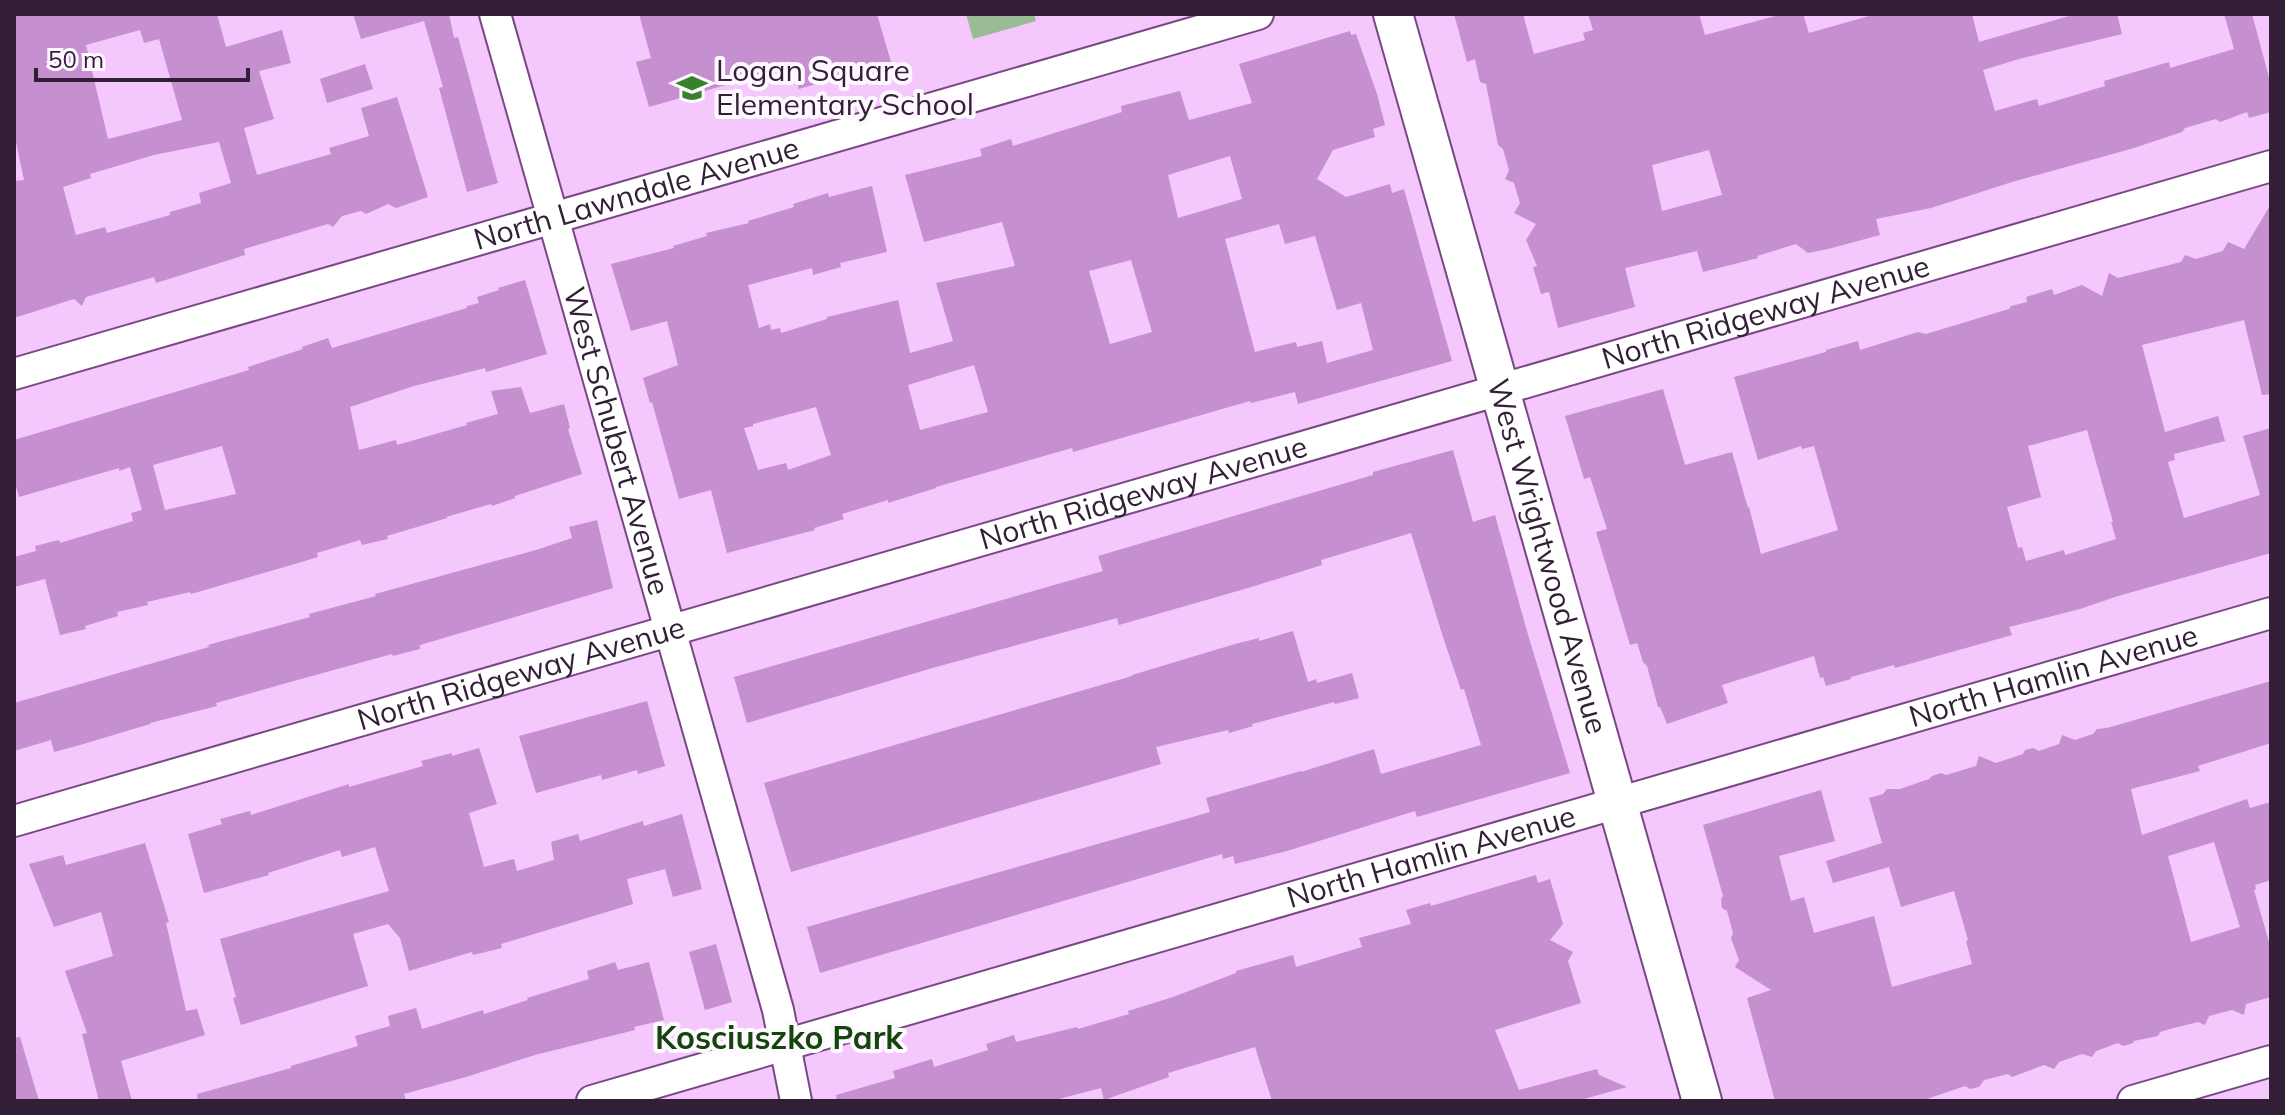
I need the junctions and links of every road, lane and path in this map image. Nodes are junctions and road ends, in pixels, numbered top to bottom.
1 (495, 14) edge
2 (1258, 14) edge
3 (1393, 14) edge
4 (2271, 166) edge
5 (554, 218) junction
6 (14, 374) edge
7 (1499, 390) junction
8 (2271, 613) edge
9 (670, 630) junction
10 (1617, 803) junction
11 (14, 821) edge
12 (785, 1045) junction
13 (2271, 1061) edge
14 (592, 1101) edge
15 (796, 1101) edge
16 (1702, 1101) edge
17 (2133, 1101) edge

1 - 5 street, West Schubert Avenue
2 - 5 street, North Lawndale Avenue
3 - 7 street, West Wrightwood Avenue
4 - 7 street, North Ridgeway Avenue
5 - 6 street, North Lawndale Avenue
5 - 9 street, West Schubert Avenue
7 - 9 street, North Ridgeway Avenue
7 - 10 street, West Wrightwood Avenue
8 - 10 street, North Hamlin Avenue
9 - 11 street, North Ridgeway Avenue
9 - 12 street, West Schubert Avenue
10 - 12 street, North Hamlin Avenue
10 - 16 street, West Wrightwood Avenue
12 - 14 street, North Hamlin Avenue
12 - 15 street, West Schubert Avenue
13 - 17 street

